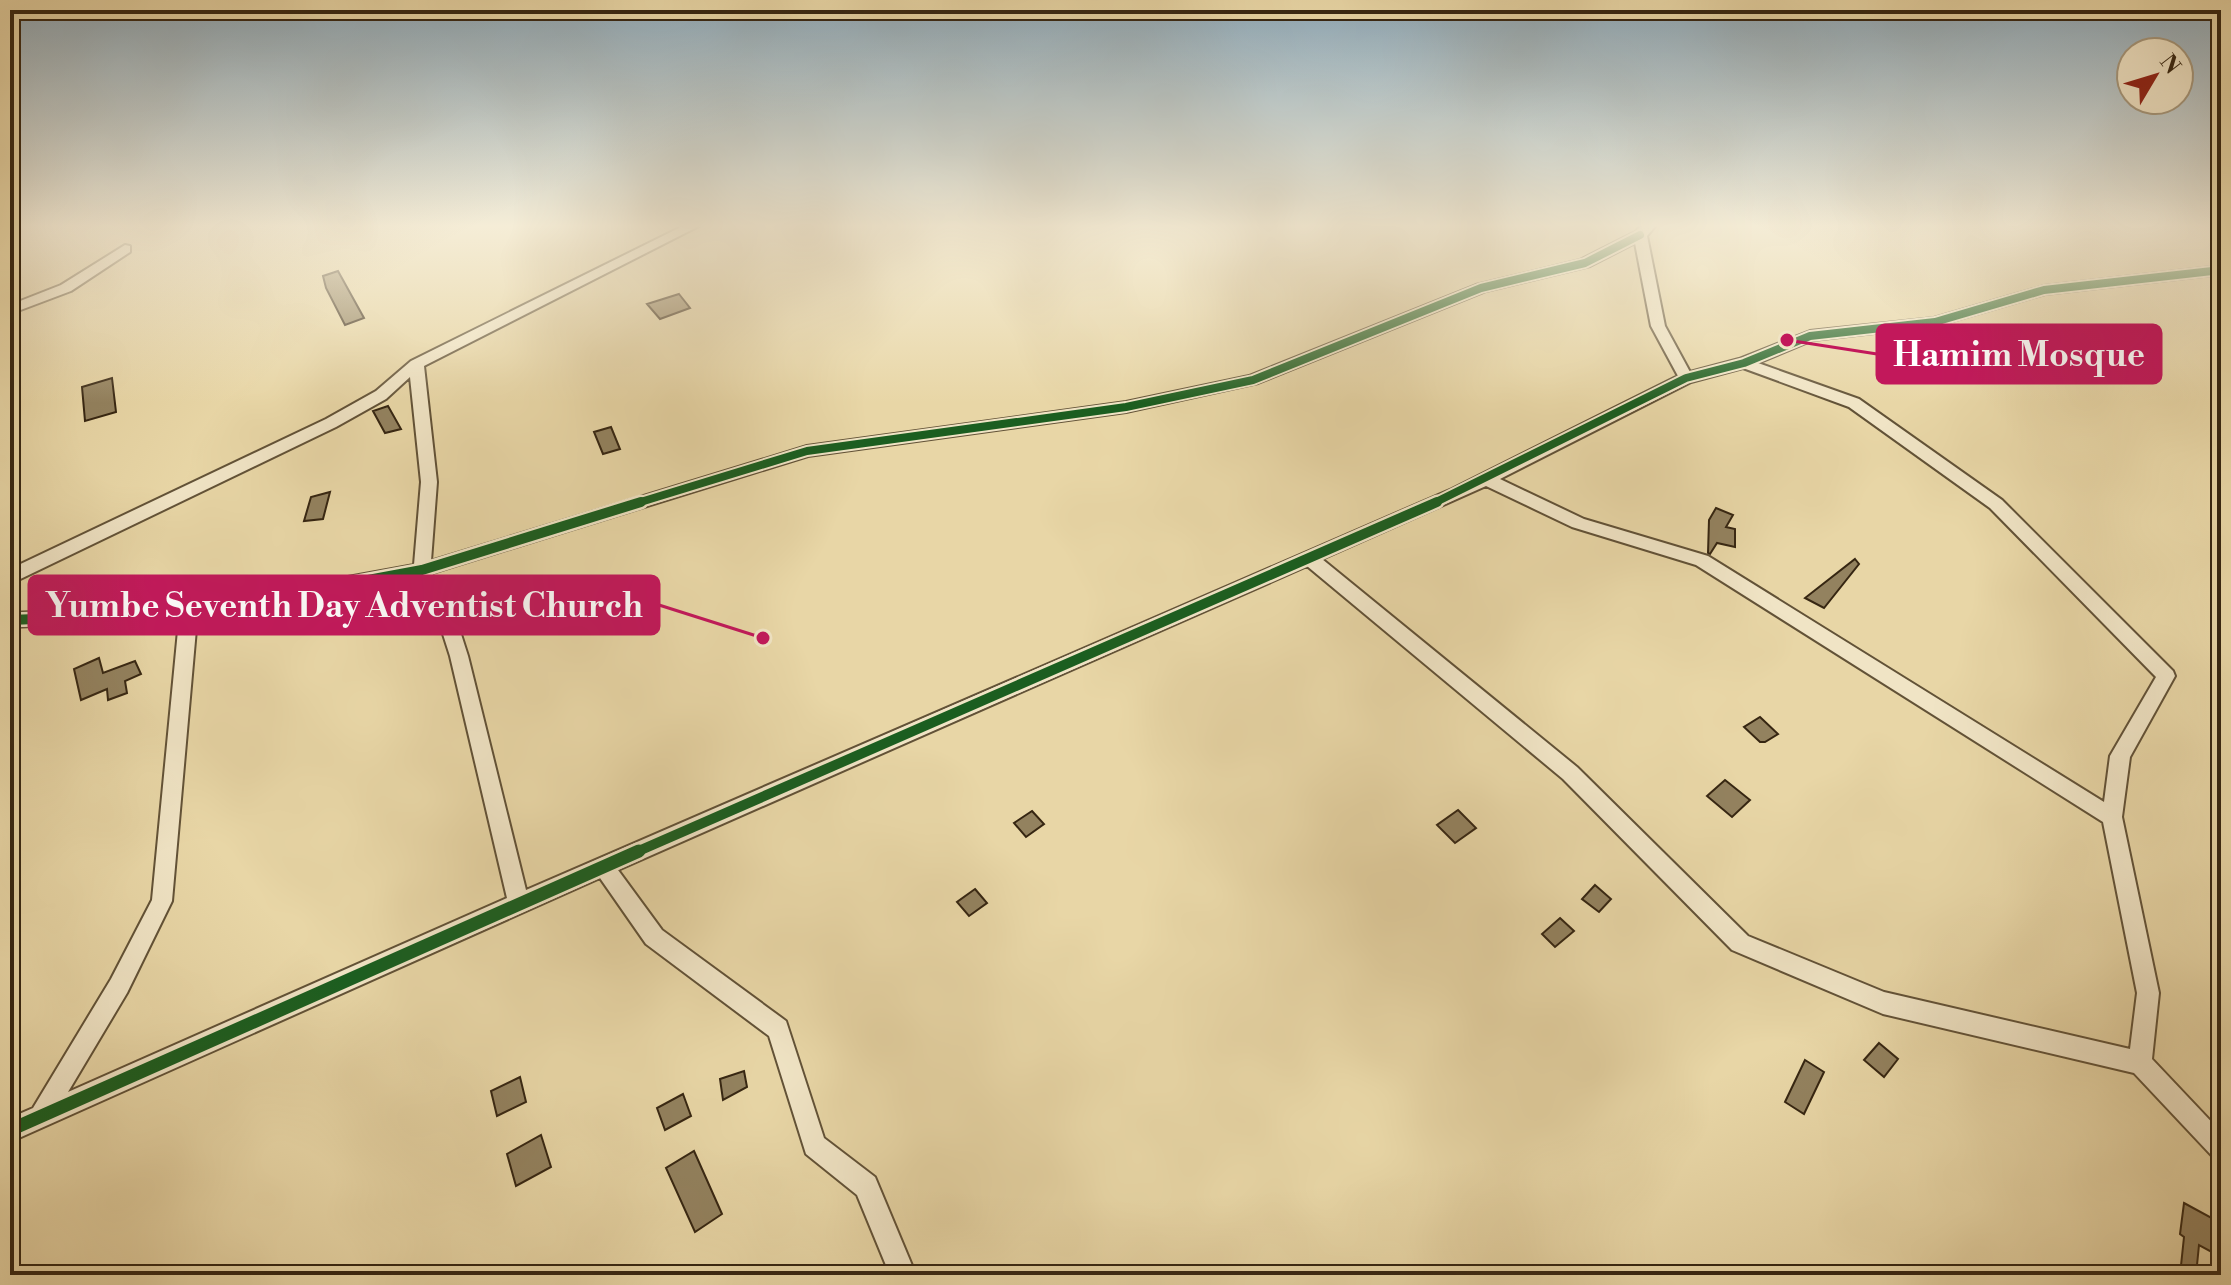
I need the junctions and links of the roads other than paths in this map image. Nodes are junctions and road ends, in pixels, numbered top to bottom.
1 (72, 284) edge
2 (576, 284) edge
3 (1498, 284) edge
4 (1652, 284) edge
5 (2097, 284) edge
6 (10, 310) edge
7 (1744, 363) junction
8 (416, 364) junction
9 (1686, 378) junction
10 (1486, 479) junction
11 (1308, 557) junction
12 (422, 570) junction
13 (10, 577) edge
14 (189, 613) junction
15 (10, 620) edge
16 (2112, 817) junction
17 (604, 867) junction
18 (519, 903) junction
19 (2140, 1063) junction
20 (41, 1116) junction
21 (10, 1130) edge
22 (2221, 1149) edge
23 (903, 1275) edge

1 - 6 street
2 - 8 street
3 - 12 street
4 - 9 street
5 - 7 street
7 - 9 street
7 - 16 street
8 - 12 street
8 - 13 street
9 - 10 street
10 - 11 street
10 - 16 street
11 - 17 street
11 - 19 street
12 - 14 street
12 - 18 street
14 - 15 street
14 - 20 street
16 - 19 street
17 - 18 street
17 - 23 street
18 - 20 street
19 - 22 street
20 - 21 street

